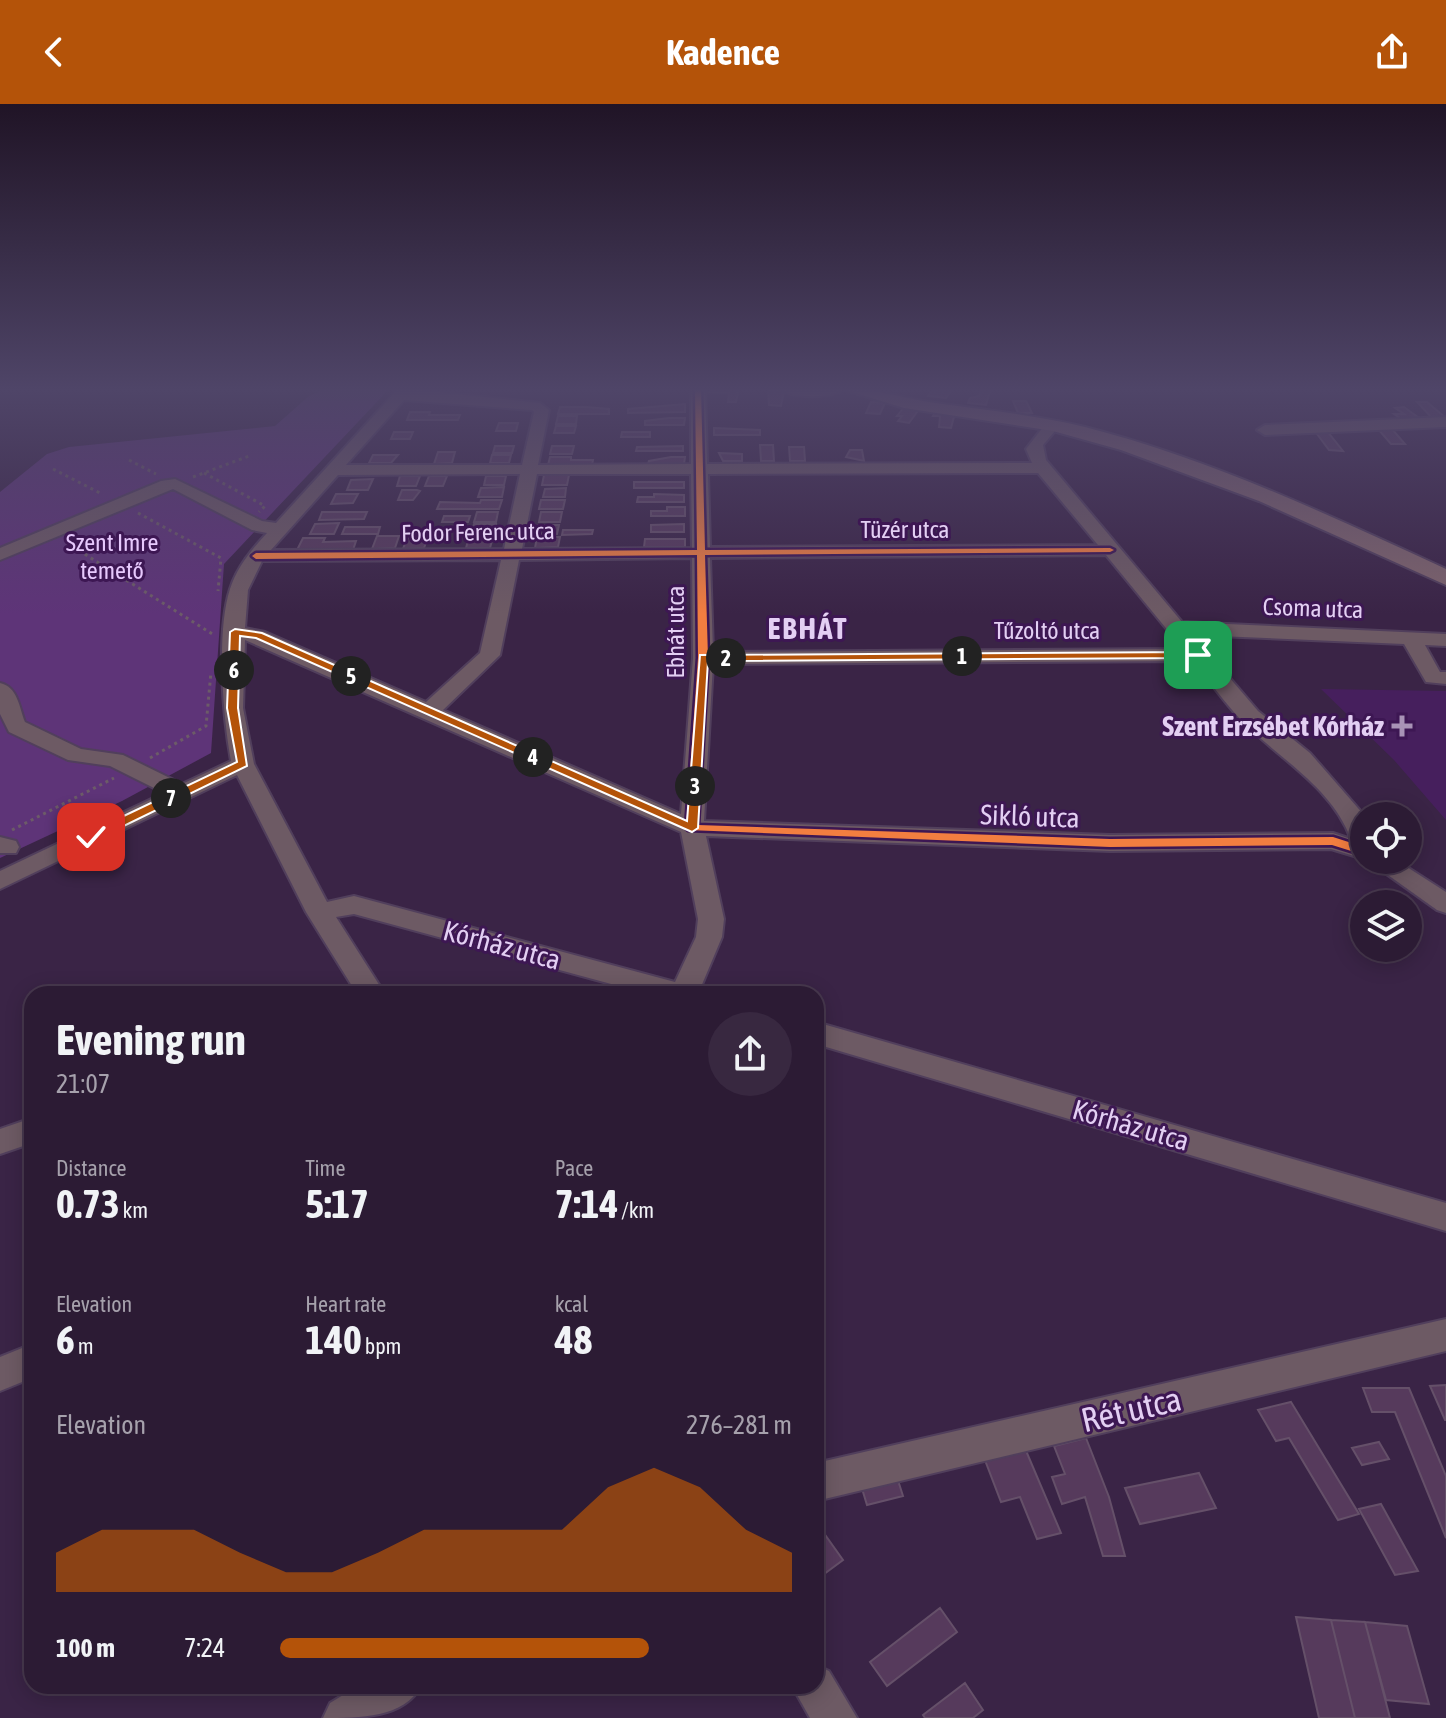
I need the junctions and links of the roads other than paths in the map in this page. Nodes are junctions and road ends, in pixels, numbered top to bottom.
1 (340, 463) edge
2 (531, 463) edge
3 (699, 463) edge
4 (1040, 463) edge
5 (1168, 463) edge
6 (1043, 468) junction
7 (699, 469) junction
8 (334, 470) junction
9 (530, 470) junction
10 (280, 529) junction
11 (1110, 550) junction
12 (701, 553) junction
13 (513, 554) junction
14 (0, 555) edge
15 (256, 556) junction
16 (1446, 578) edge
17 (225, 626) junction
18 (1178, 628) junction
19 (1411, 638) junction
20 (1446, 640) edge
21 (1198, 655) junction
22 (703, 658) junction
23 (1446, 678) edge
24 (0, 689) edge
25 (429, 711) junction
26 (243, 764) junction
27 (182, 793) junction
28 (1350, 813) edge
29 (692, 828) junction
30 (1350, 846) edge
31 (1400, 874) edge
32 (0, 881) edge
33 (1446, 904) edge
34 (319, 912) junction
35 (366, 986) edge
36 (653, 986) edge
37 (687, 986) edge
38 (824, 1035) edge
39 (24, 1133) edge
40 (0, 1142) edge
41 (1446, 1217) edge
42 (1446, 1335) edge
43 (24, 1364) edge
44 (0, 1374) edge
45 (824, 1480) edge
46 (386, 1694) edge
47 (819, 1694) edge
48 (345, 1718) edge
49 (835, 1718) edge

1 - 8 street
2 - 9 street
3 - 7 street, Ebhát utca
4 - 6 street
5 - 16 main road
6 - 7 street
6 - 11 street
7 - 9 street
7 - 12 street, Ebhát utca
8 - 9 street
8 - 10 street
9 - 13 street
10 - 14 street
10 - 15 street
11 - 12 street, Tüzér utca
11 - 18 street
12 - 13 street, Fodor Ferenc utca
12 - 22 street, Ebhát utca
13 - 15 street, Fodor Ferenc utca
13 - 25 street
15 - 17 street
17 - 25 street, Sikló utca
17 - 26 street
18 - 19 street, Csoma utca
18 - 21 street
19 - 20 street, Csoma utca
19 - 23 street
21 - 22 street, Tűzoltó utca
21 - 28 street
22 - 29 street, Ebhát utca
24 - 27 street
25 - 29 street, Sikló utca
26 - 27 street
26 - 34 street
27 - 32 street
29 - 30 street, Sikló utca
29 - 37 street
31 - 33 street
34 - 35 street
34 - 36 street, Kórház utca
38 - 41 street, Kórház utca
39 - 40 street
42 - 45 street, Rét utca
43 - 44 street
46 - 48 street
47 - 49 street

